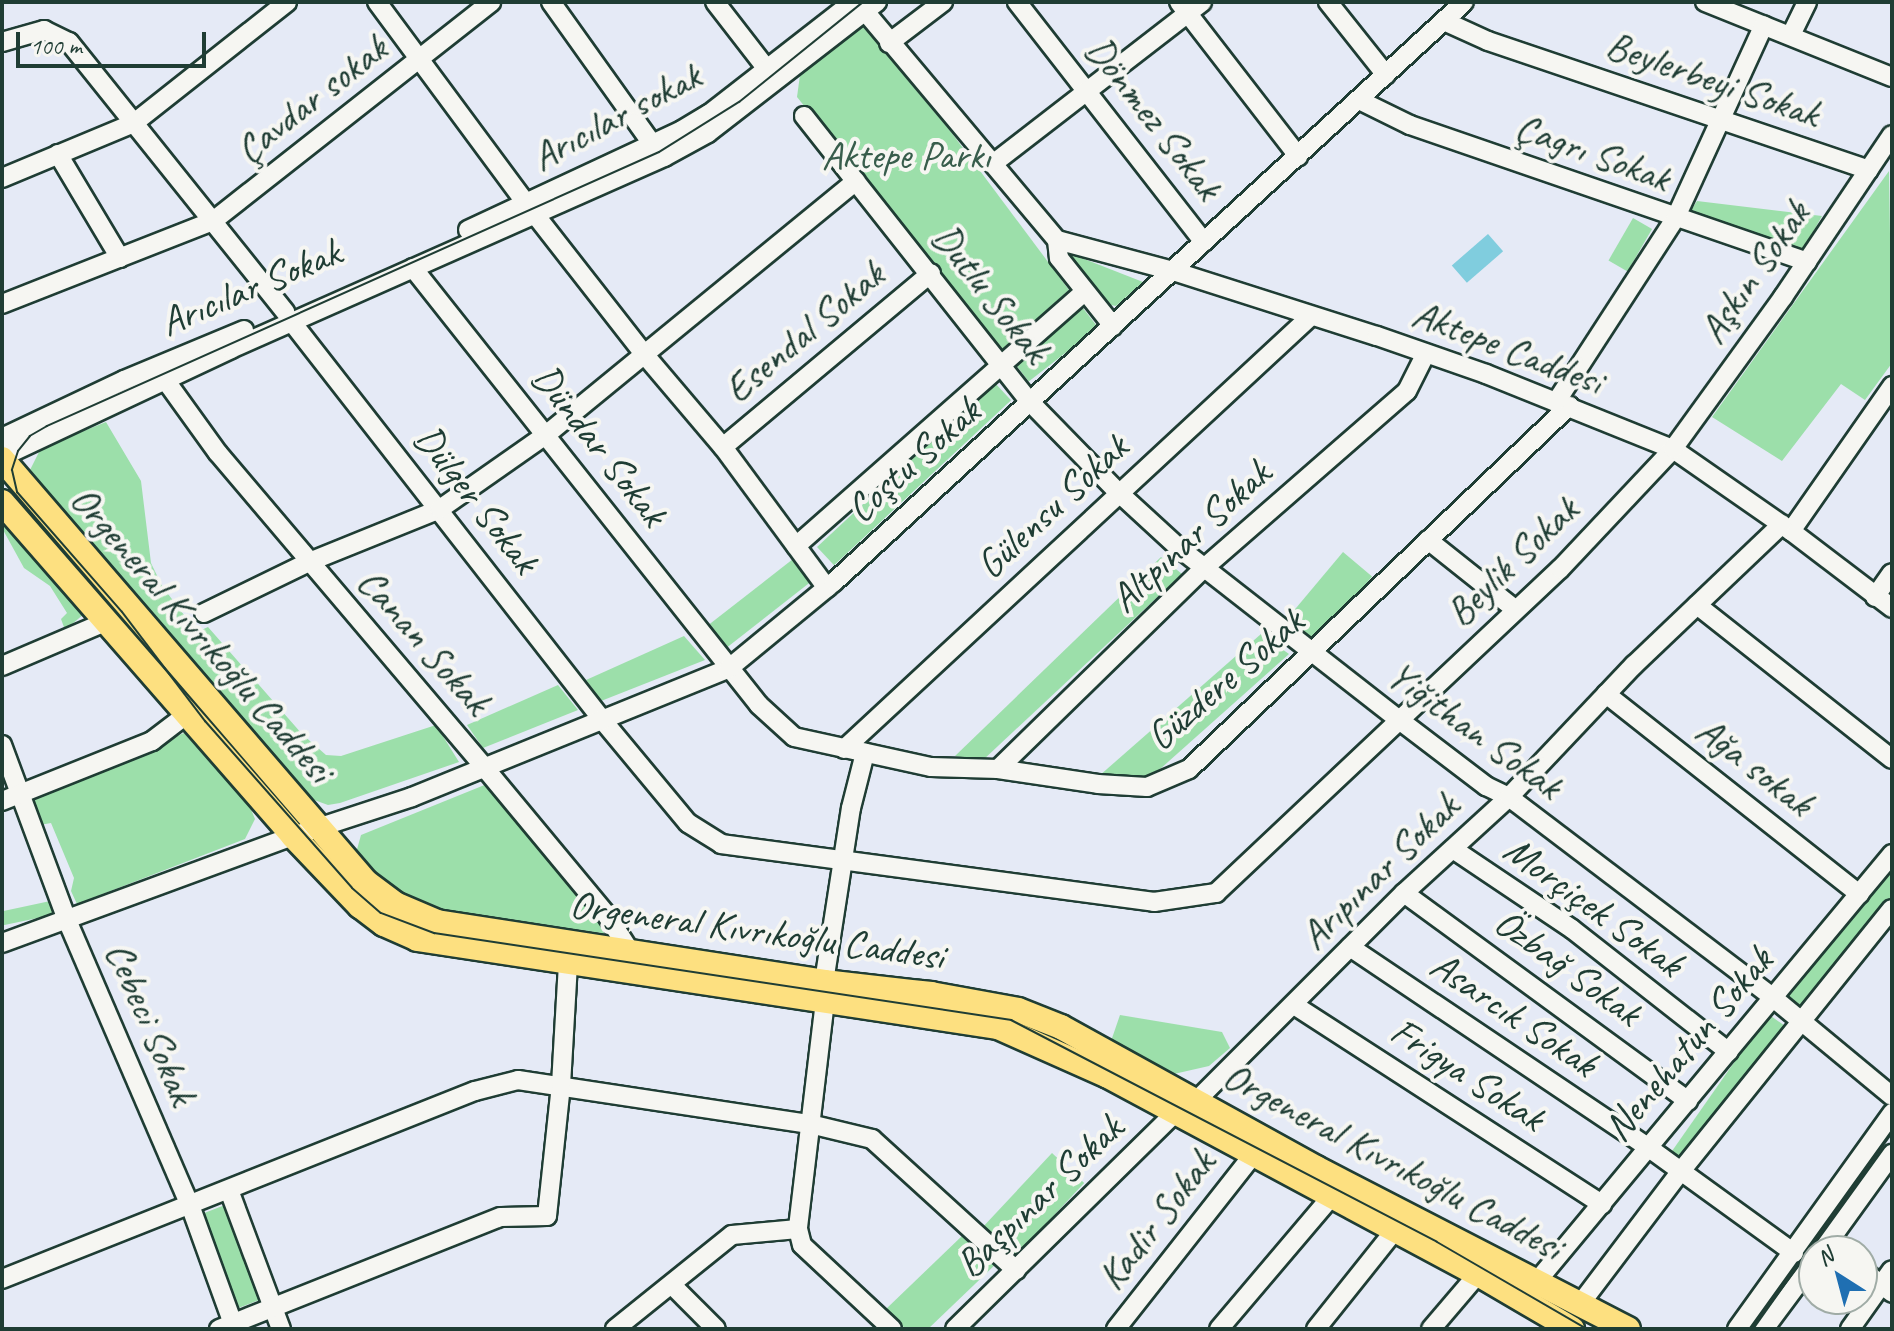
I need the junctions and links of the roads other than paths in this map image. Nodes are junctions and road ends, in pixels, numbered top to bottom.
1 (287, 2) edge
2 (377, 2) edge
3 (491, 2) edge
4 (551, 2) edge
5 (715, 2) edge
6 (943, 2) edge
7 (1017, 2) edge
8 (1328, 2) edge
9 (1464, 2) edge
10 (1705, 2) edge
11 (1807, 2) edge
12 (863, 4) edge
13 (1189, 6) edge
14 (1444, 21) junction
15 (1764, 25) junction
16 (1791, 35) junction
17 (2, 42) edge
18 (889, 43) junction
19 (420, 59) junction
20 (767, 69) junction
21 (1386, 75) junction
22 (1892, 77) edge
23 (1087, 90) junction
24 (1359, 100) junction
25 (804, 116) dead end
26 (1719, 118) junction
27 (134, 123) junction
28 (653, 145) junction
29 (1889, 146) edge
30 (58, 154) junction
31 (1298, 156) junction
32 (994, 163) junction
33 (1869, 170) junction
34 (2, 178) edge
35 (856, 181) junction
36 (531, 208) junction
37 (1675, 219) junction
38 (213, 221) junction
39 (1057, 240) junction
40 (1204, 242) junction
41 (120, 258) junction
42 (1807, 262) junction
43 (413, 268) junction
44 (1173, 271) junction
45 (931, 273) junction
46 (1085, 291) junction
47 (2, 304) edge
48 (1311, 316) junction
49 (288, 317) junction
50 (1113, 326) junction
51 (1426, 353) junction
52 (644, 354) junction
53 (1001, 365) junction
54 (166, 381) junction
55 (1892, 386) edge
56 (1031, 403) junction
57 (1563, 404) junction
58 (547, 434) junction
59 (2, 438) edge
60 (723, 447) junction
61 (1673, 449) junction
62 (2, 458) edge
63 (1118, 492) junction
64 (2, 502) edge
65 (440, 509) junction
66 (1787, 527) junction
67 (1428, 540) junction
68 (796, 546) junction
69 (309, 562) junction
70 (1204, 568) junction
71 (1892, 573) edge
72 (827, 588) junction
73 (1875, 597) junction
74 (1697, 605) junction
75 (1892, 608) edge
76 (1516, 610) junction
77 (204, 613) dead end
78 (105, 622) junction
79 (1312, 653) junction
80 (2, 666) edge
81 (728, 669) junction
82 (1606, 694) junction
83 (186, 715) junction
84 (1398, 719) junction
85 (604, 722) junction
86 (2, 745) edge
87 (844, 749) junction
88 (865, 753) junction
89 (1892, 759) edge
90 (484, 767) junction
91 (998, 769) junction
92 (21, 794) junction
93 (1509, 797) junction
94 (2, 801) edge
95 (319, 828) junction
96 (293, 836) junction
97 (1453, 849) junction
98 (1892, 854) edge
99 (842, 862) junction
100 (1404, 893) junction
101 (1859, 894) junction
102 (1892, 909) edge
103 (67, 920) junction
104 (2, 943) edge
105 (1350, 947) junction
106 (630, 951) junction
107 (568, 962) junction
108 (824, 991) junction
109 (1771, 996) junction
110 (1294, 1005) junction
111 (1801, 1022) junction
112 (1729, 1052) junction
113 (561, 1085) junction
114 (1892, 1096) edge
115 (1196, 1101) junction
116 (1688, 1101) junction
117 (1892, 1113) edge
118 (1174, 1114) junction
119 (810, 1124) junction
120 (1649, 1148) junction
121 (1892, 1154) edge
122 (1252, 1156) junction
123 (1681, 1171) junction
124 (229, 1190) junction
125 (1331, 1197) junction
126 (1602, 1204) junction
127 (190, 1205) junction
128 (798, 1229) junction
129 (1395, 1230) junction
130 (1837, 1235) edge
131 (1794, 1253) junction
132 (1016, 1270) junction
133 (1478, 1274) junction
134 (2, 1279) edge
135 (1538, 1280) junction
136 (1798, 1283) edge
137 (1889, 1283) edge
138 (672, 1285) junction
139 (1581, 1303) junction
140 (274, 1308) junction
141 (1544, 1323) edge
142 (229, 1327) edge
143 (281, 1329) edge
144 (615, 1329) edge
145 (716, 1329) edge
146 (892, 1329) edge
147 (955, 1329) edge
148 (1116, 1329) edge
149 (1219, 1329) edge
150 (1316, 1329) edge
151 (1431, 1329) edge
152 (1572, 1329) edge
153 (1628, 1329) edge
154 (1737, 1329) edge
155 (1764, 1329) edge
156 (1850, 1329) edge

1 - 27 street
2 - 19 street
3 - 19 street, Çavdar sokak
4 - 28 street
5 - 20 street
6 - 18 street
7 - 23 street, Dönmez Sokak
8 - 21 street
9 - 14 street, Coştu Sokak
10 - 15 street
11 - 16 street
12 - 18 street
12 - 20 street, Arıcılar sokak
12 - 36 street
13 - 23 street
13 - 31 street
14 - 21 street, Coştu Sokak
14 - 26 street, Beylerbeyi Sokak
15 - 16 street
15 - 26 street, Güzdere Sokak
16 - 22 street
17 - 27 street, Dülger Sokak
18 - 32 street
19 - 36 street
19 - 38 street, Çavdar sokak
20 - 28 street, Arıcılar sokak
21 - 24 street, Coştu Sokak
23 - 32 street
23 - 40 street, Dönmez Sokak
24 - 31 street, Coştu Sokak
24 - 37 street, Çagrı Sokak
25 - 35 street, Dutlu Sokak
26 - 33 street, Beylerbeyi Sokak
26 - 37 street, Güzdere Sokak
27 - 30 street
27 - 38 street, Dülger Sokak
28 - 36 street, Arıcılar sokak
29 - 33 street, Aşkın Sokak
30 - 34 street
30 - 41 street
31 - 40 street, Coştu Sokak
32 - 39 street
33 - 42 street, Aşkın Sokak
35 - 45 street, Dutlu Sokak
35 - 52 street
36 - 43 street
36 - 49 street, Arıcılar Sokak
36 - 52 street
37 - 42 street, Çagrı Sokak
37 - 57 street, Güzdere Sokak
38 - 41 street
38 - 49 street, Dülger Sokak
39 - 44 street, Aktepe Caddesi
39 - 46 street
40 - 44 street, Coştu Sokak
41 - 47 street
42 - 61 street, Aşkın Sokak
43 - 49 street
43 - 58 street, Dündar Sokak
44 - 48 street, Aktepe Caddesi
44 - 50 street, Coştu Sokak
45 - 53 street, Dutlu Sokak
45 - 60 street, Esendal Sokak
46 - 50 street
46 - 53 street
48 - 51 street, Aktepe Caddesi
48 - 63 street, Gülensu Sokak
49 - 54 street
49 - 59 street, Arıcılar Sokak
49 - 65 street, Dülger Sokak
50 - 56 street, Coştu Sokak
51 - 57 street, Aktepe Caddesi
51 - 70 street, Altpınar Sokak
52 - 58 street
52 - 60 street
53 - 56 street, Dutlu Sokak
53 - 68 street
54 - 62 street
54 - 69 street, Canan Sokak
55 - 66 street, Arıpınar Sokak
56 - 63 street, Yiğithan Sokak
56 - 72 street, Coştu Sokak
57 - 61 street, Aktepe Caddesi
57 - 67 street, Güzdere Sokak
58 - 65 street
58 - 81 street, Dündar Sokak
60 - 68 street
61 - 66 street, Aktepe Caddesi
61 - 76 street, Beylik Sokak
62 - 95 main road, Orgeneral Kıvrıkoğlu Caddesi
63 - 70 street, Yiğithan Sokak
63 - 87 street, Gülensu Sokak
64 - 78 main road
65 - 69 street
65 - 85 street, Dülger Sokak
66 - 73 street, Aktepe Caddesi
66 - 74 street, Arıpınar Sokak
67 - 76 street
67 - 79 street, Güzdere Sokak
68 - 72 street
69 - 77 street
69 - 90 street, Canan Sokak
70 - 79 street, Yiğithan Sokak
70 - 91 street, Altpınar Sokak
71 - 73 street
72 - 81 street, Coştu Sokak
73 - 75 street, Aktepe Caddesi
74 - 82 street, Arıpınar Sokak
74 - 89 street
76 - 84 street, Beylik Sokak
78 - 80 street
78 - 83 main road
79 - 84 street, Yiğithan Sokak
79 - 91 street, Güzdere Sokak
81 - 85 street, Coştu Sokak
81 - 87 street, Güzdere Sokak
82 - 93 street, Arıpınar Sokak
82 - 101 street, Ağa sokak
83 - 92 street
83 - 96 main road
84 - 93 street, Yiğithan Sokak
84 - 99 street, Beylik Sokak
85 - 90 street, Coştu Sokak
85 - 99 street, Dülger Sokak
86 - 92 street, Cebeci Sokak
87 - 88 street, Güzdere Sokak
88 - 91 street, Güzdere Sokak
88 - 99 street
90 - 95 street, Coştu Sokak
90 - 106 street, Canan Sokak
92 - 94 street
92 - 103 street, Cebeci Sokak
93 - 97 street, Arıpınar Sokak
93 - 109 street, Yiğithan Sokak
95 - 96 street, Coştu Sokak
95 - 106 main road, Orgeneral Kıvrıkoğlu Caddesi
96 - 103 street, Coştu Sokak
96 - 107 main road
97 - 100 street, Arıpınar Sokak
97 - 112 street, Morçiçek Sokak
98 - 101 street, Nenehatun Sokak
99 - 108 street
100 - 105 street, Arıpınar Sokak
100 - 116 street, Özbağ Sokak
101 - 109 street, Nenehatun Sokak
102 - 111 street
103 - 104 street, Coştu Sokak
103 - 127 street, Cebeci Sokak
105 - 110 street, Arıpınar Sokak
105 - 120 street, Asarcık Sokak
106 - 108 main road, Orgeneral Kıvrıkoğlu Caddesi
107 - 108 main road
107 - 113 street
108 - 115 main road, Orgeneral Kıvrıkoğlu Caddesi
108 - 118 main road
108 - 119 street
109 - 111 street, Yiğithan Sokak
109 - 112 street, Nenehatun Sokak
110 - 115 street, Arıpınar Sokak
110 - 126 street, Frigya Sokak
111 - 114 street, Yiğithan Sokak
111 - 123 street
112 - 116 street, Nenehatun Sokak
113 - 119 street
113 - 124 street
113 - 140 street
115 - 135 main road, Orgeneral Kıvrıkoğlu Caddesi
116 - 120 street, Nenehatun Sokak
117 - 131 street
118 - 122 main road
118 - 132 street, Başpınar Sokak
119 - 128 street
119 - 132 street
120 - 123 street, Asarcık Sokak
120 - 126 street, Nenehatun Sokak
121 - 130 street
122 - 125 main road
122 - 148 street, Kadir Sokak
123 - 131 street, Asarcık Sokak
123 - 139 street
124 - 127 street
124 - 140 street
125 - 129 main road
125 - 149 street
126 - 135 street, Nenehatun Sokak
127 - 134 street
127 - 142 street, Cebeci Sokak
128 - 138 street
128 - 146 street
129 - 133 main road
129 - 150 street
131 - 154 street
132 - 147 street, Başpınar Sokak
133 - 141 main road
133 - 151 street
135 - 139 main road, Orgeneral Kıvrıkoğlu Caddesi
136 - 155 street
137 - 156 street
138 - 144 street
138 - 145 street
139 - 153 main road, Orgeneral Kıvrıkoğlu Caddesi
140 - 142 street
140 - 143 street
141 - 152 main road

